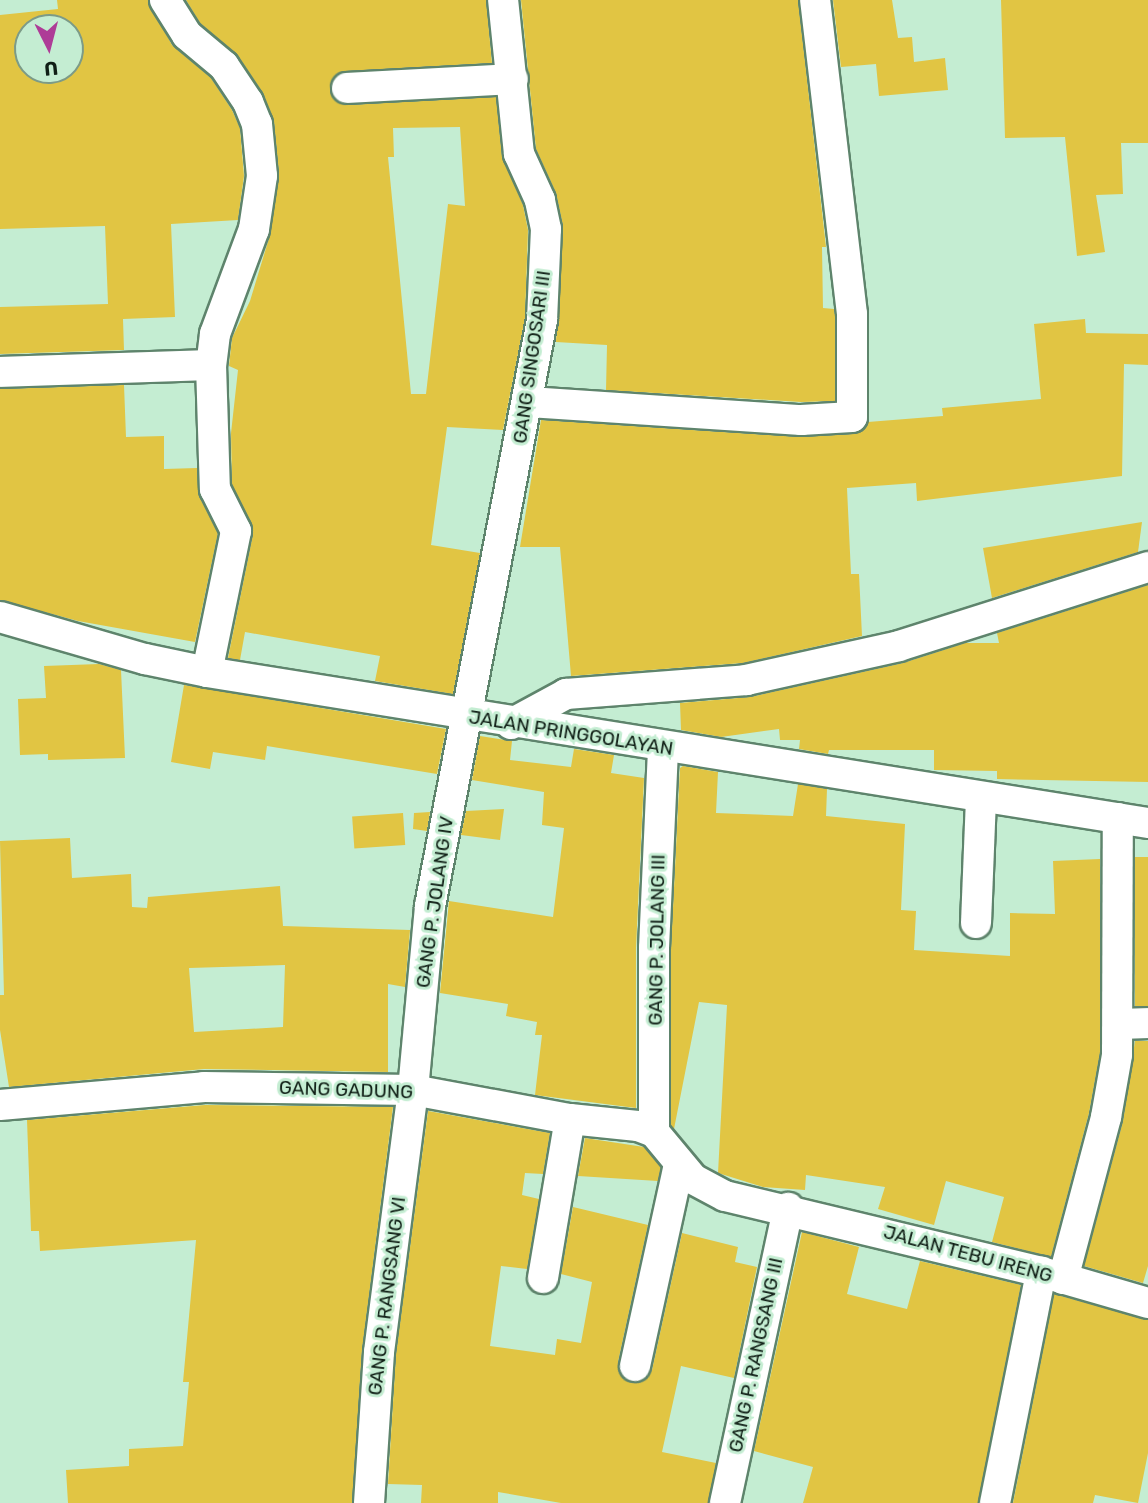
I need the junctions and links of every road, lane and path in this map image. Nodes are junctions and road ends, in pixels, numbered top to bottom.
1 (165, 0) edge
2 (503, 0) edge
3 (815, 0) edge
4 (513, 79) junction
5 (347, 88) dead end
6 (211, 365) junction
7 (0, 372) edge
8 (529, 402) junction
9 (1148, 567) edge
10 (0, 617) edge
11 (207, 672) junction
12 (465, 715) junction
13 (511, 724) junction
14 (663, 748) junction
15 (981, 797) junction
16 (1118, 818) junction
17 (1148, 823) edge
18 (975, 923) dead end
19 (1133, 1024) edge
20 (413, 1090) junction
21 (0, 1105) edge
22 (570, 1119) junction
23 (654, 1132) junction
24 (679, 1165) junction
25 (788, 1208) junction
26 (1052, 1275) junction
27 (543, 1278) dead end
28 (1148, 1303) edge
29 (635, 1366) dead end
30 (369, 1503) edge
31 (725, 1503) edge
32 (995, 1503) edge

1 - 6 street
2 - 4 street, GANG SINGOSARI III
3 - 8 street
4 - 5 street
4 - 8 street, GANG SINGOSARI III
6 - 7 street
6 - 11 street
8 - 12 street, GANG SINGOSARI III
9 - 13 street
10 - 11 street, JALAN PRINGGOLAYAN
11 - 12 street, JALAN PRINGGOLAYAN
12 - 13 street, JALAN PRINGGOLAYAN
12 - 20 street, GANG P. JOLANG IV
13 - 14 street, JALAN PRINGGOLAYAN
14 - 15 street, JALAN PRINGGOLAYAN
14 - 23 street, GANG P. JOLANG III
15 - 16 street, JALAN PRINGGOLAYAN
15 - 18 street
16 - 17 street, JALAN PRINGGOLAYAN
16 - 19 street
19 - 26 street
20 - 21 street, GANG GADUNG
20 - 22 street, GANG GADUNG
20 - 30 street, GANG P. RANGSANG VI
22 - 23 street, GANG GADUNG
22 - 27 street
23 - 24 street
24 - 25 street
24 - 29 street
25 - 26 street, JALAN TEBU IRENG
25 - 31 street, GANG P. RANGSANG III
26 - 28 street, JALAN TEBU IRENG
26 - 32 street

